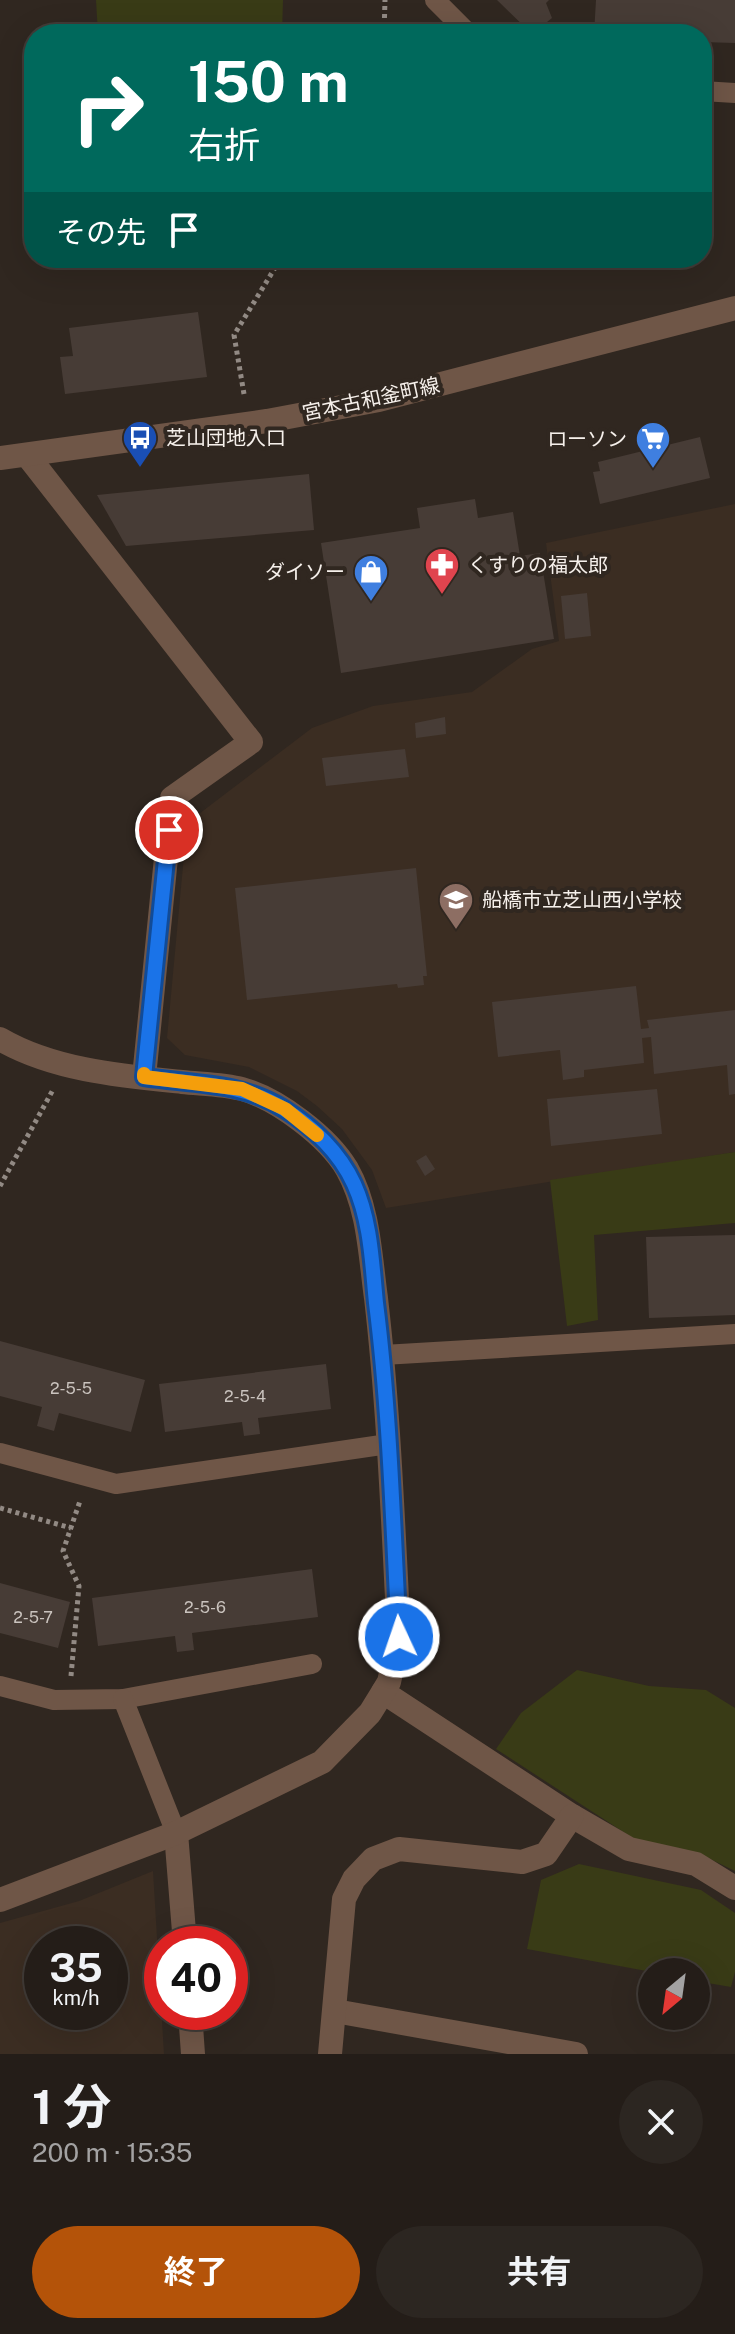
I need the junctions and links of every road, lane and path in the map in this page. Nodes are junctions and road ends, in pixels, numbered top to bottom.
1 (385, 0) edge
2 (435, 0) edge
3 (384, 24) edge
4 (459, 24) edge
5 (712, 92) edge
6 (735, 93) edge
7 (275, 268) edge
8 (735, 308) edge
9 (244, 394) dead end
10 (27, 455) junction
11 (0, 458) edge
12 (0, 1039) edge
13 (144, 1077) junction
14 (57, 1083) dead end
15 (0, 1186) edge
16 (735, 1334) edge
17 (383, 1355) junction
18 (388, 1444) junction
19 (0, 1453) edge
20 (87, 1477) junction
21 (0, 1508) edge
22 (71, 1528) junction
23 (312, 1664) dead end
24 (0, 1686) edge
25 (383, 1692) junction
26 (69, 1699) junction
27 (123, 1699) junction
28 (572, 1816) junction
29 (176, 1833) junction
30 (735, 1888) edge
31 (0, 1900) edge
32 (184, 1926) edge
33 (335, 2011) junction
34 (191, 2030) edge
35 (193, 2054) edge
36 (330, 2054) edge
37 (576, 2054) edge

1 - 3 path
2 - 4 lane
5 - 6 lane
7 - 9 path
8 - 10 street, 宮本古和釜町線
10 - 11 street, 宮本古和釜町線
10 - 13 street
12 - 13 street
13 - 17 street
14 - 15 path
16 - 17 lane
17 - 18 street
18 - 20 lane
18 - 25 street
19 - 20 lane
20 - 22 path
21 - 22 path
22 - 26 path
23 - 27 lane
24 - 26 lane
25 - 28 street
25 - 29 street
26 - 27 lane
27 - 29 lane
28 - 30 street
28 - 33 street
29 - 31 street
29 - 32 street
33 - 36 street
33 - 37 street
34 - 35 street

